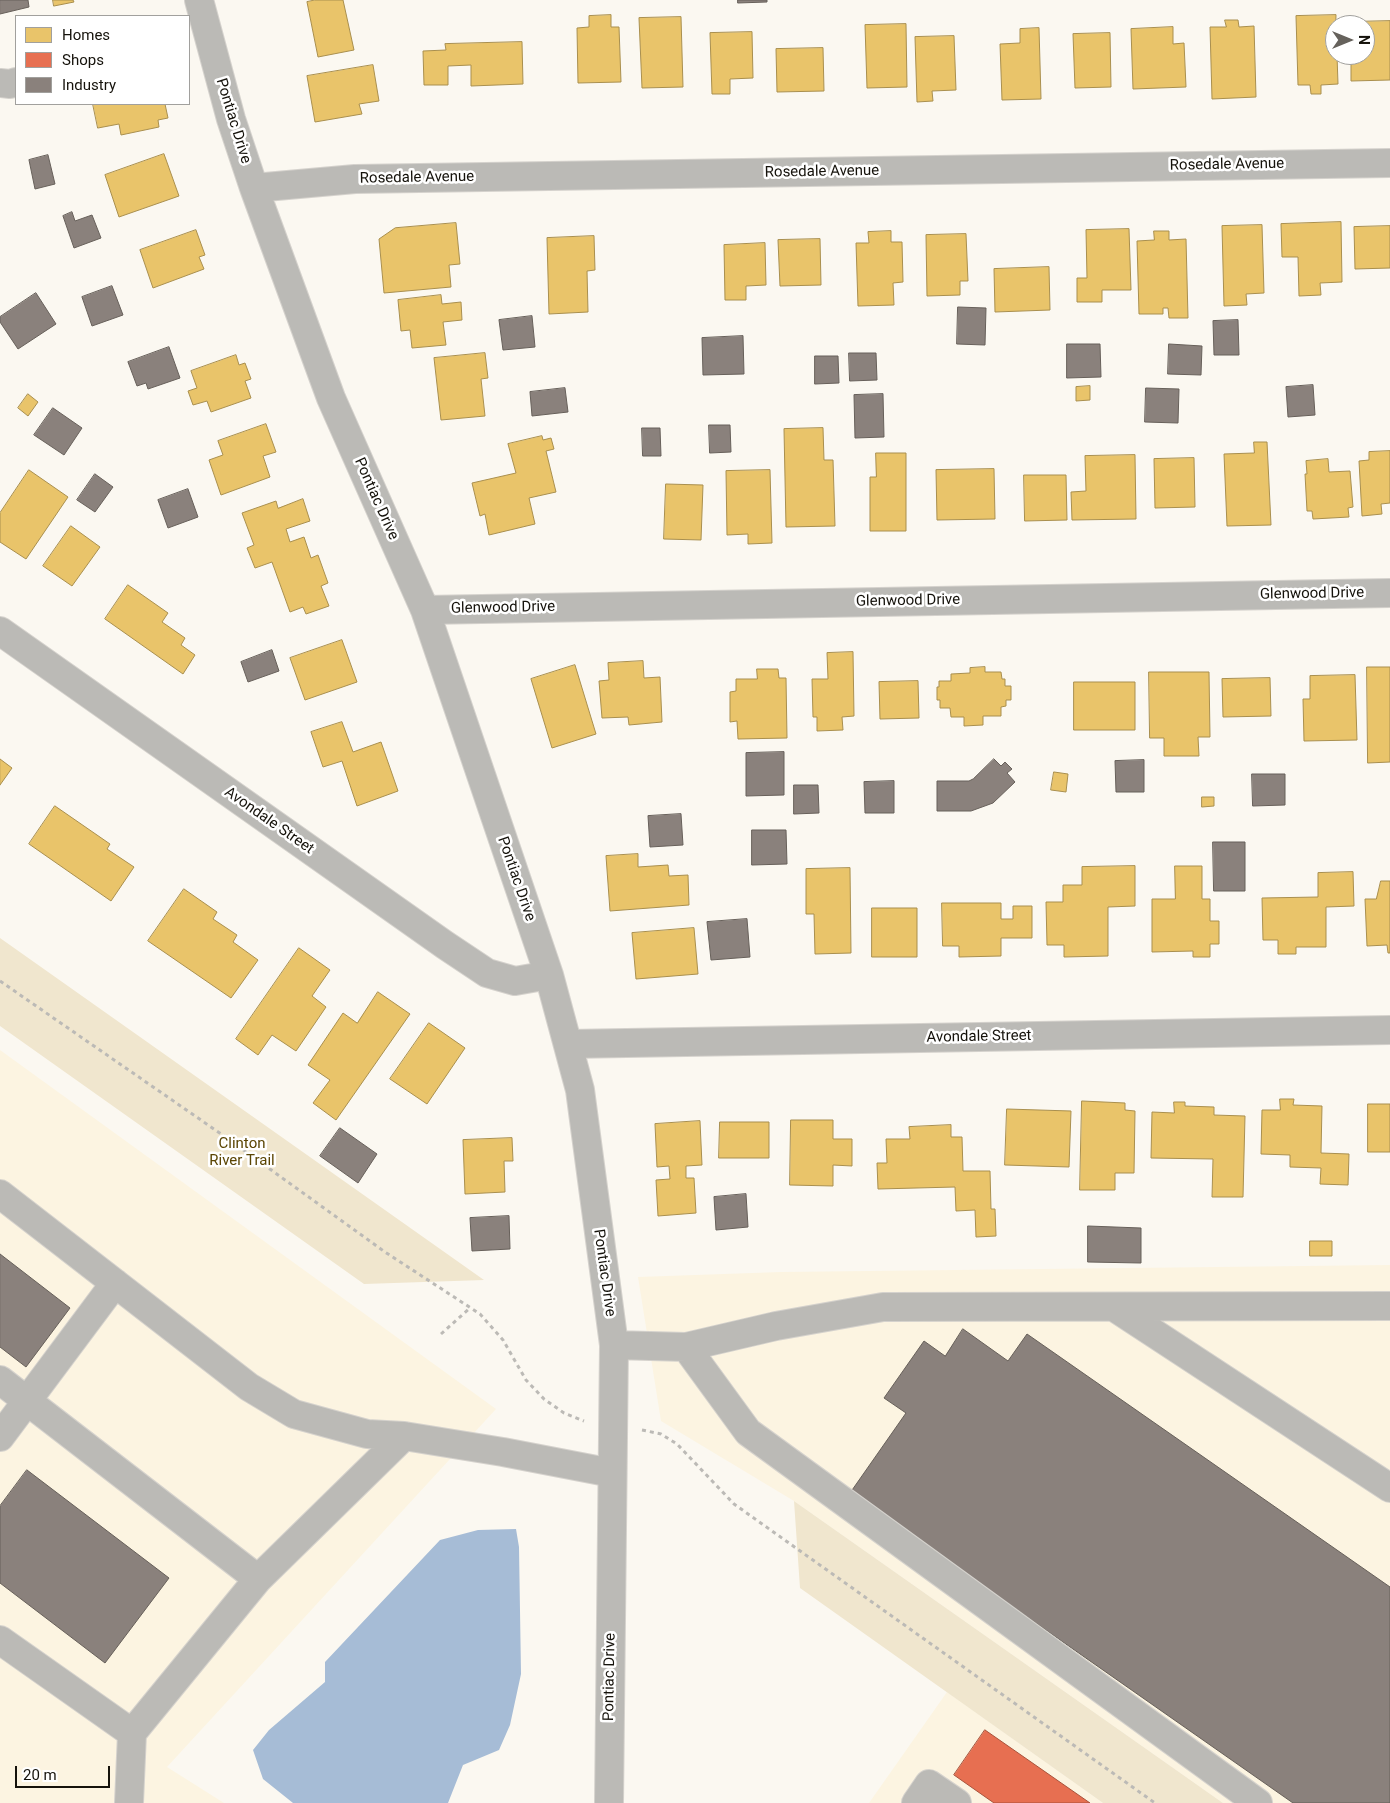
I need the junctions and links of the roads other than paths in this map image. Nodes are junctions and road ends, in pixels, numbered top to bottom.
1 (198, 18) edge
2 (15, 82) edge
3 (0, 83) edge
4 (1390, 163) edge
5 (254, 188) junction
6 (1390, 593) edge
7 (425, 610) junction
8 (0, 631) edge
9 (549, 975) junction
10 (1390, 1030) edge
11 (568, 1044) junction
12 (0, 1194) edge
13 (115, 1283) junction
14 (1390, 1306) edge
15 (1114, 1307) junction
16 (614, 1345) junction
17 (686, 1347) junction
18 (0, 1380) edge
19 (27, 1401) junction
20 (404, 1436) junction
21 (0, 1437) edge
22 (612, 1474) junction
23 (1390, 1488) edge
24 (258, 1579) junction
25 (0, 1640) edge
26 (132, 1733) junction
27 (128, 1803) edge
28 (609, 1803) edge
29 (916, 1803) edge
30 (956, 1803) edge
31 (1258, 1803) edge

1 - 5 street, Pontiac Drive
2 - 3 street
4 - 5 street, Rosedale Avenue
5 - 7 street, Pontiac Drive
6 - 7 street, Glenwood Drive
7 - 9 street, Pontiac Drive
8 - 9 street, Avondale Street
9 - 11 street, Pontiac Drive
10 - 11 street, Avondale Street
11 - 16 street, Pontiac Drive
12 - 13 street
13 - 19 street
13 - 20 street
14 - 15 street
15 - 17 street
15 - 23 street
16 - 17 street
16 - 22 street, Pontiac Drive
17 - 31 street
18 - 19 street
19 - 21 street
19 - 24 street
20 - 22 street
20 - 24 street
22 - 28 street, Pontiac Drive
24 - 26 street
25 - 26 street
26 - 27 street
29 - 30 street

